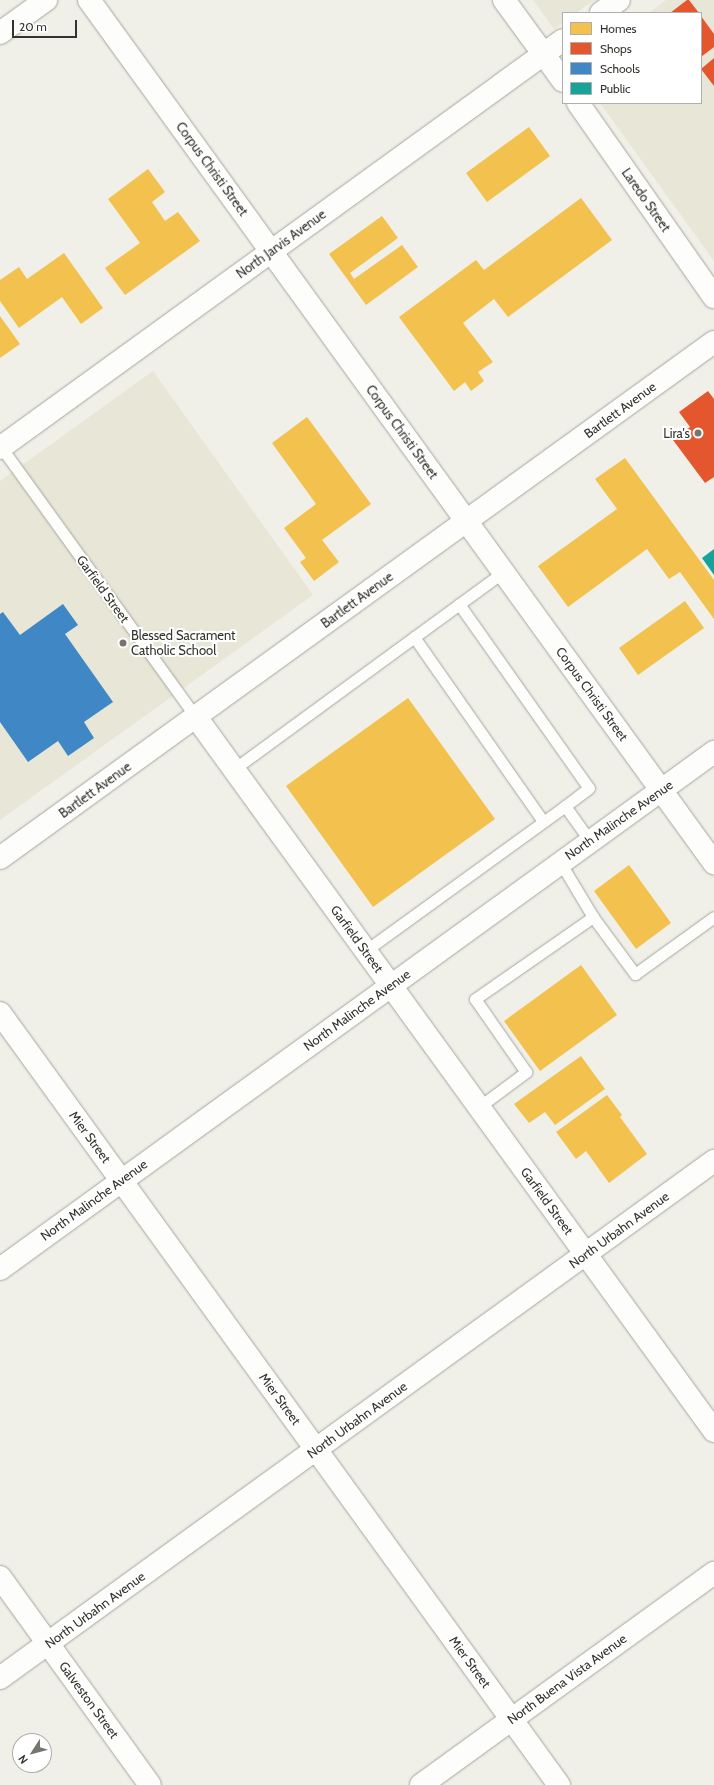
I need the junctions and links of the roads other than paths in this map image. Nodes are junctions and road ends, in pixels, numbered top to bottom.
1 (46, 0) edge
2 (89, 0) edge
3 (504, 0) edge
4 (619, 0) edge
5 (602, 12) edge
6 (0, 33) edge
7 (562, 41) edge
8 (544, 54) junction
9 (562, 80) edge
10 (579, 104) edge
11 (271, 252) junction
12 (714, 297) edge
13 (714, 342) edge
14 (0, 447) edge
15 (466, 521) junction
16 (503, 572) junction
17 (459, 604) junction
18 (414, 637) junction
19 (196, 717) junction
20 (714, 752) edge
21 (234, 769) junction
22 (661, 790) junction
23 (565, 806) junction
24 (543, 821) junction
25 (590, 840) junction
26 (0, 858) edge
27 (560, 862) junction
28 (714, 863) edge
29 (593, 917) junction
30 (714, 917) edge
31 (365, 951) junction
32 (391, 986) junction
33 (0, 1013) edge
34 (479, 1107) junction
35 (714, 1161) edge
36 (122, 1181) junction
37 (586, 1254) junction
38 (0, 1269) edge
39 (714, 1431) edge
40 (316, 1449) junction
41 (714, 1572) edge
42 (0, 1577) edge
43 (48, 1643) junction
44 (0, 1678) edge
45 (512, 1719) junction
46 (150, 1785) edge
47 (421, 1785) edge
48 (559, 1785) edge

1 - 6 street
2 - 11 street, Corpus Christi Street
3 - 8 street
4 - 5 street
7 - 8 street, North Jarvis Avenue
8 - 9 street
8 - 11 street, North Jarvis Avenue
10 - 12 street, Laredo Street
11 - 14 street, North Jarvis Avenue
11 - 15 street, Corpus Christi Street
13 - 15 street, Bartlett Avenue
14 - 19 lane, Garfield Street
15 - 16 street, Corpus Christi Street
15 - 19 street, Bartlett Avenue
16 - 17 lane
16 - 22 street, Corpus Christi Street
17 - 18 lane
17 - 23 lane
18 - 21 lane
18 - 24 lane
19 - 21 street, Garfield Street
19 - 26 street, Bartlett Avenue
20 - 22 street, North Malinche Avenue
21 - 31 street, Garfield Street
22 - 25 street, North Malinche Avenue
22 - 28 street, Corpus Christi Street
23 - 24 lane
23 - 25 lane
24 - 31 lane
25 - 27 street, North Malinche Avenue
27 - 29 lane
27 - 32 street, North Malinche Avenue
29 - 30 lane
29 - 34 lane
31 - 32 street, Garfield Street
32 - 34 street, Garfield Street
32 - 36 street, North Malinche Avenue
33 - 36 street, Mier Street
34 - 37 street, Garfield Street
35 - 37 street, North Urbahn Avenue
36 - 38 street, North Malinche Avenue
36 - 40 street, Mier Street
37 - 39 street, Garfield Street
37 - 40 street, North Urbahn Avenue
40 - 43 street, North Urbahn Avenue
40 - 45 street, Mier Street
41 - 45 street, North Buena Vista Avenue
42 - 43 street, Galveston Street
43 - 44 street, North Urbahn Avenue
43 - 46 street, Galveston Street
45 - 47 street, North Buena Vista Avenue
45 - 48 street, Mier Street

